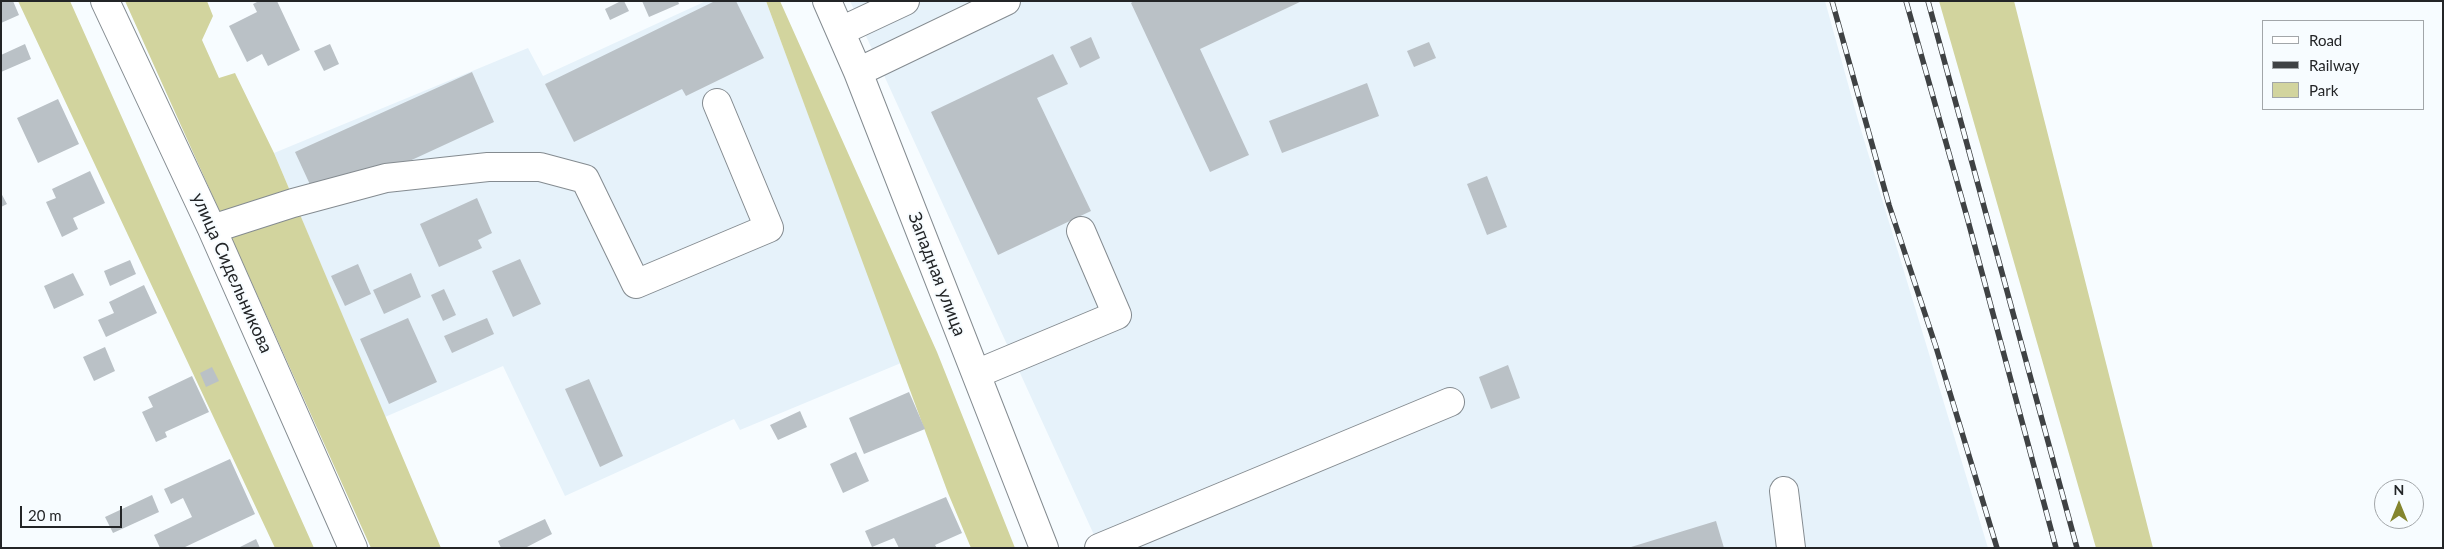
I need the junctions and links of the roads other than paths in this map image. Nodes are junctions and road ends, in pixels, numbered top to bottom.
1 (105, 1) edge
2 (827, 1) edge
3 (905, 1) edge
4 (1006, 1) edge
5 (841, 31) junction
6 (858, 72) junction
7 (717, 102) dead end
8 (212, 229) junction
9 (1081, 230) dead end
10 (976, 374) junction
11 (1450, 402) dead end
12 (1784, 491) dead end
13 (353, 548) edge
14 (1044, 548) edge
15 (1099, 548) edge
16 (1791, 548) edge

1 - 8 street, улица Сидельникова
2 - 5 street, Западная улица
3 - 5 street
4 - 6 street
5 - 6 street, Западная улица
6 - 10 street, Западная улица
7 - 8 street
8 - 13 street, улица Сидельникова
9 - 10 street
10 - 14 street, Западная улица
11 - 15 street
12 - 16 street

